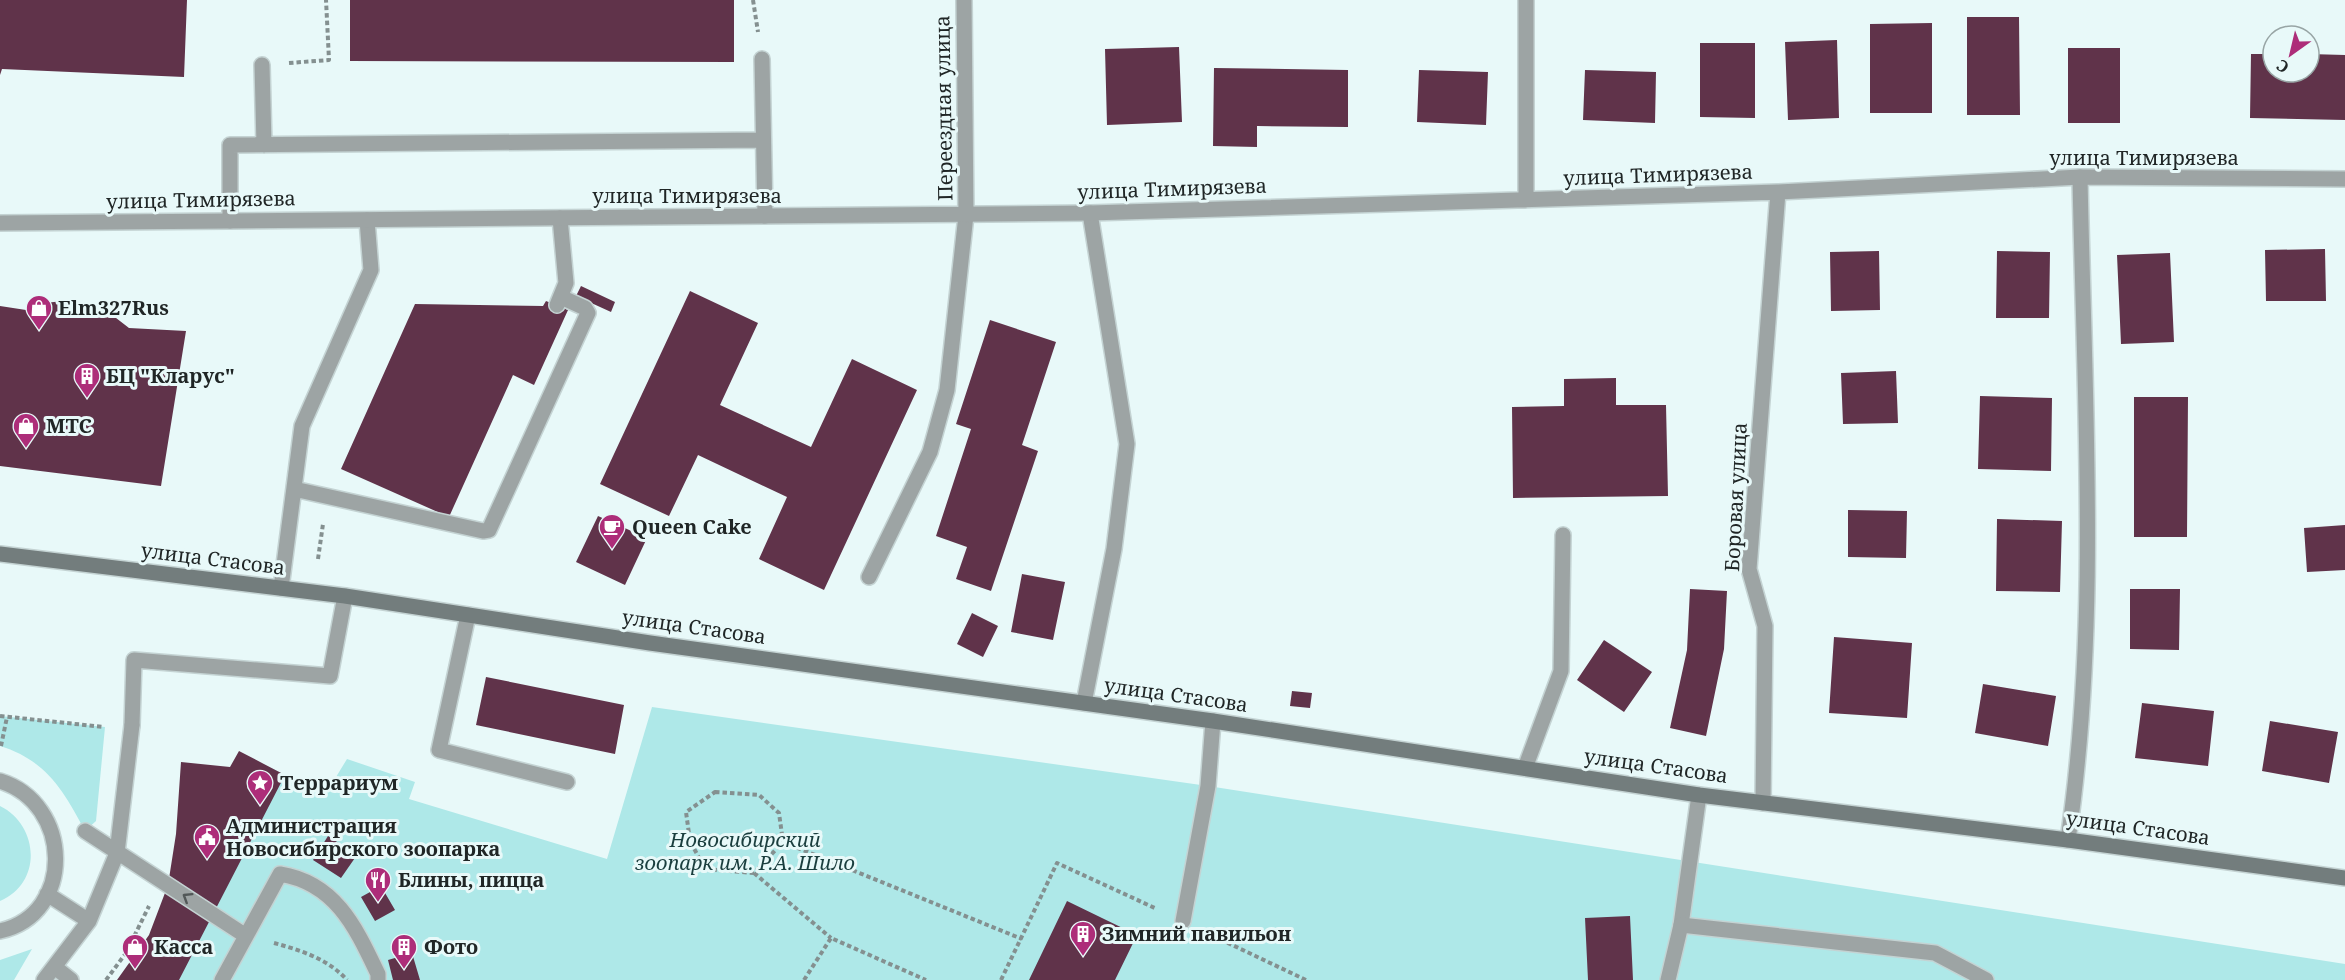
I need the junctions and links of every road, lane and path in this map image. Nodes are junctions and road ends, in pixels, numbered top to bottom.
1 (326, 0) edge
2 (964, 0) edge
3 (1526, 0) edge
4 (762, 59) dead end
5 (262, 65) joint
6 (763, 140) junction
7 (264, 145) junction
8 (2080, 177) junction
9 (2345, 179) edge
10 (1778, 192) junction
11 (1526, 200) junction
12 (1090, 213) junction
13 (966, 215) junction
14 (765, 216) junction
15 (560, 218) junction
16 (367, 220) junction
17 (230, 221) junction
18 (0, 223) edge
19 (294, 489) junction
20 (323, 521) dead end
21 (1563, 535) dead end
22 (0, 554) edge
23 (318, 559) dead end
24 (869, 577) dead end
25 (281, 588) junction
26 (345, 596) junction
27 (468, 615) junction
28 (1084, 703) junction
29 (0, 716) edge
30 (7, 717) junction
31 (1213, 721) junction
32 (104, 738) dead end
33 (2, 746) dead end
34 (1526, 768) junction
35 (0, 781) edge
36 (567, 782) dead end
37 (1699, 795) junction
38 (1763, 803) junction
39 (85, 831) dead end
40 (2068, 840) junction
41 (783, 842) junction
42 (117, 853) junction
43 (754, 873) junction
44 (157, 878) junction
45 (2345, 878) edge
46 (47, 894) junction
47 (89, 921) junction
48 (1183, 921) junction
49 (1681, 925) junction
50 (0, 931) edge
51 (246, 936) junction
52 (831, 938) junction
53 (1022, 939) junction
54 (56, 968) junction
55 (44, 980) edge
56 (71, 980) edge
57 (106, 980) edge
58 (222, 980) edge
59 (347, 980) edge
60 (378, 980) edge
61 (804, 980) edge
62 (926, 980) edge
63 (1001, 980) edge
64 (1306, 980) edge
65 (1668, 980) edge
66 (1986, 980) edge

1 - 5 path
2 - 13 street, Переездная улица
3 - 11 street
4 - 6 street
5 - 7 street
6 - 7 street
6 - 14 street
7 - 17 street
8 - 9 street, улица Тимирязева
8 - 10 street, улица Тимирязева
8 - 40 street
10 - 11 street, улица Тимирязева
10 - 38 street, Боровая улица
11 - 12 street, улица Тимирязева
12 - 13 street, улица Тимирязева
12 - 28 street
13 - 14 street, улица Тимирязева
13 - 24 street, Переездная улица
14 - 15 street, улица Тимирязева
15 - 16 street, улица Тимирязева
15 - 19 street
16 - 17 street, улица Тимирязева
16 - 19 street
17 - 18 street, улица Тимирязева
19 - 25 street
20 - 23 path
21 - 34 street
22 - 25 street, улица Стасова
25 - 26 street, улица Стасова
26 - 27 street, улица Стасова
26 - 42 street
27 - 28 street, улица Стасова
27 - 36 street
28 - 31 street, улица Стасова
29 - 30 path
30 - 32 path
30 - 33 path
31 - 34 street, улица Стасова
31 - 48 street
34 - 37 street, улица Стасова
35 - 46 street
37 - 38 street, улица Стасова
37 - 49 street
38 - 40 street, улица Стасова
39 - 42 street
40 - 45 street, улица Стасова
41 - 43 path
41 - 43 path
41 - 53 path
42 - 44 street
42 - 47 street
43 - 52 path
51 -> 44 street
44 - 57 path
46 - 47 street
46 - 50 street
47 - 54 street
48 - 53 path
48 - 64 path
49 - 65 street
49 - 66 street
51 - 58 street
51 - 59 path
51 - 60 street
52 - 61 path
52 - 62 path
53 - 63 path
54 - 55 street
54 - 56 street

